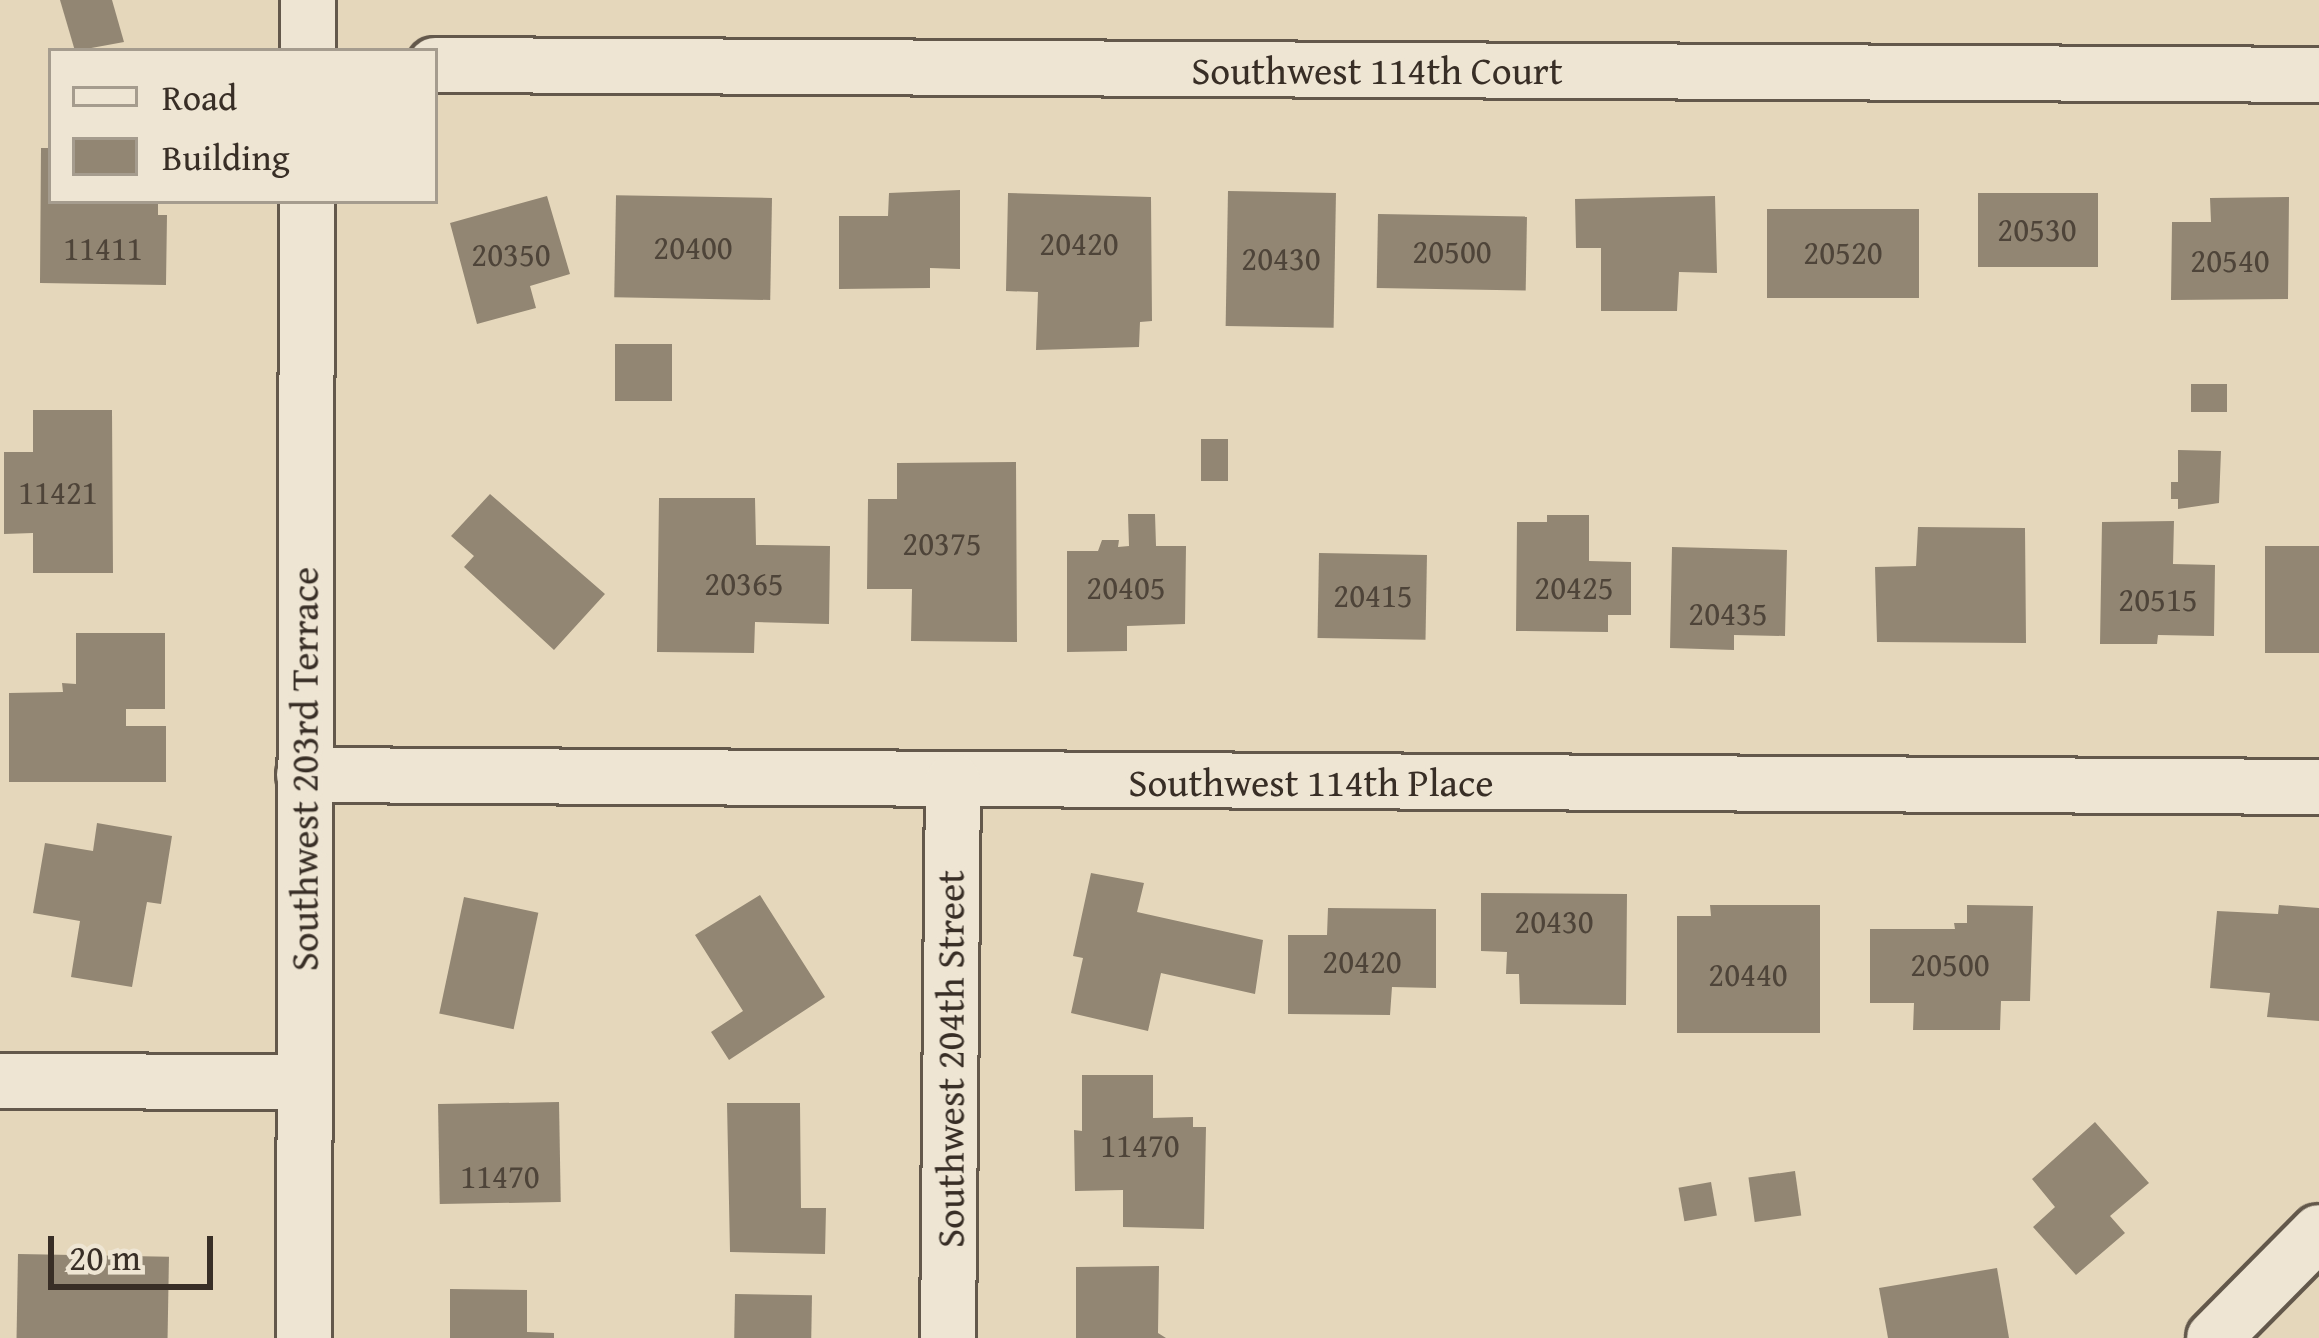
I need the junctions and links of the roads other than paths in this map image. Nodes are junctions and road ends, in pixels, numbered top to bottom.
1 (308, 0) edge
2 (308, 48) edge
3 (438, 65) edge
4 (2319, 75) edge
5 (307, 204) edge
6 (304, 775) junction
7 (953, 781) junction
8 (2319, 787) edge
9 (0, 1081) edge
10 (304, 1082) junction
11 (2319, 1232) edge
12 (304, 1338) edge
13 (948, 1338) edge
14 (2215, 1338) edge

1 - 2 street
3 - 4 street, Southwest 114th Court
5 - 6 street, Southwest 203rd Terrace
6 - 7 street, Southwest 114th Place
6 - 10 street, Southwest 203rd Terrace
7 - 8 street, Southwest 114th Place
7 - 13 street, Southwest 204th Street
9 - 10 street
10 - 12 street, Southwest 203rd Terrace
11 - 14 street

